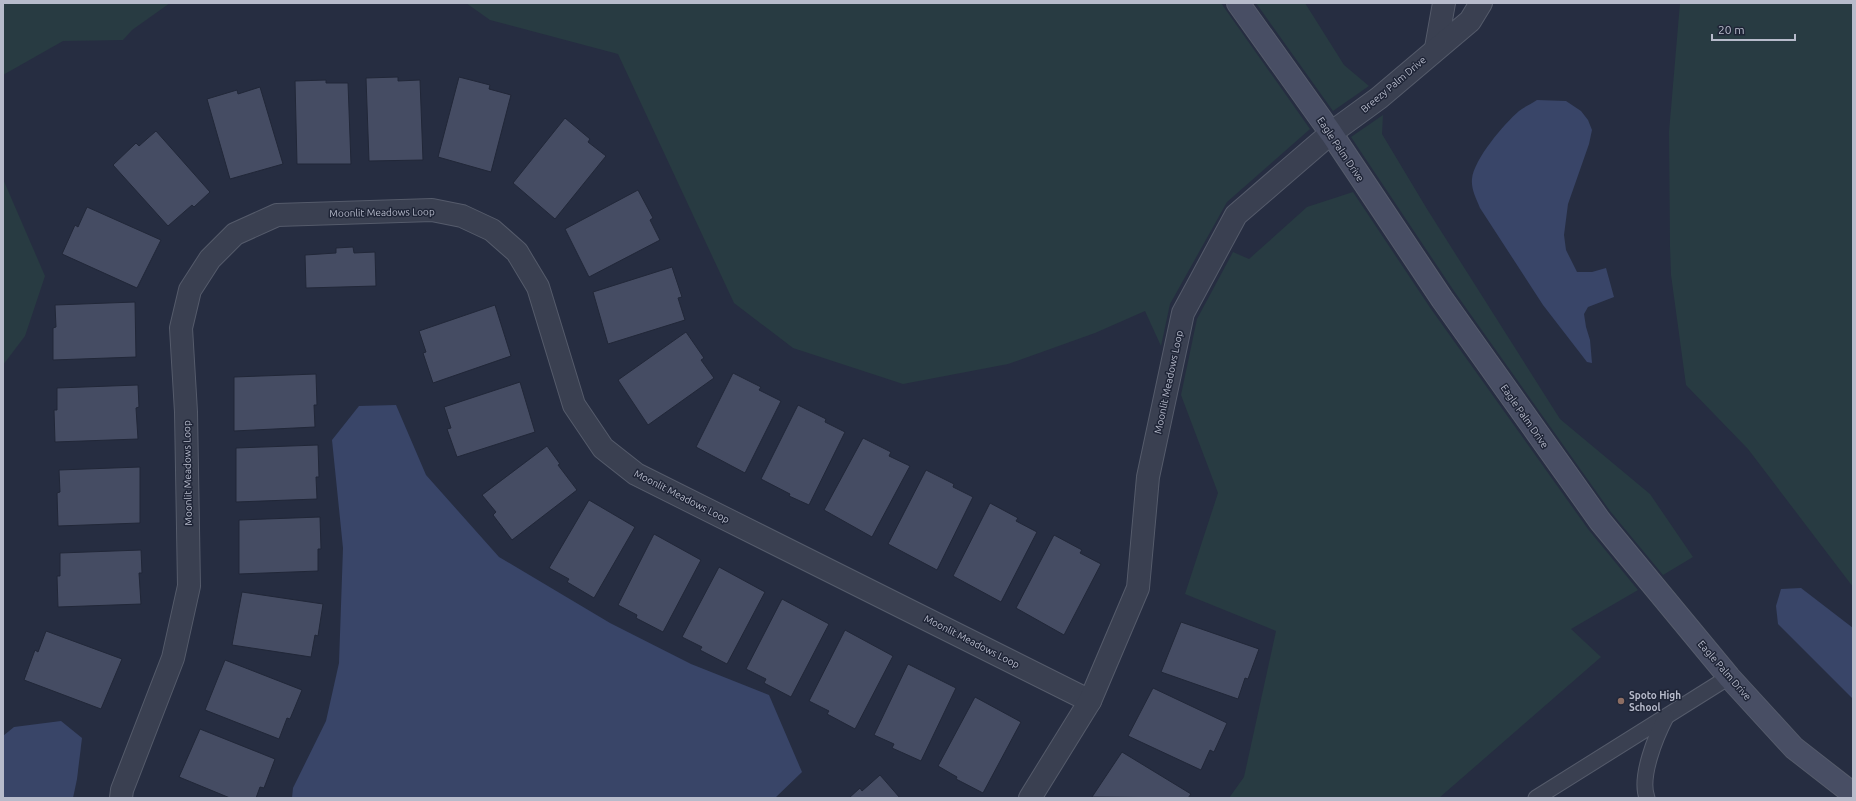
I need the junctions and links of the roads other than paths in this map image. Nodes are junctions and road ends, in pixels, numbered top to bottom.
1 (1238, 3) edge
2 (1444, 3) edge
3 (1481, 3) edge
4 (1436, 48) junction
5 (1330, 133) junction
6 (1729, 677) junction
7 (1090, 700) junction
8 (1666, 717) junction
9 (1853, 794) edge
10 (121, 798) edge
11 (1030, 798) edge
12 (1536, 798) edge
13 (1647, 798) edge

1 - 5 street, Eagle Palm Drive
2 - 4 street
3 - 4 street, Breezy Palm Drive
4 - 5 street, Breezy Palm Drive
5 - 6 street, Eagle Palm Drive
5 - 7 street, Moonlit Meadows Loop
6 - 8 lane
6 - 9 street, Eagle Palm Drive
7 - 10 street, Moonlit Meadows Loop
7 - 11 street, Moonlit Meadows Loop
8 - 12 lane
8 - 13 lane

